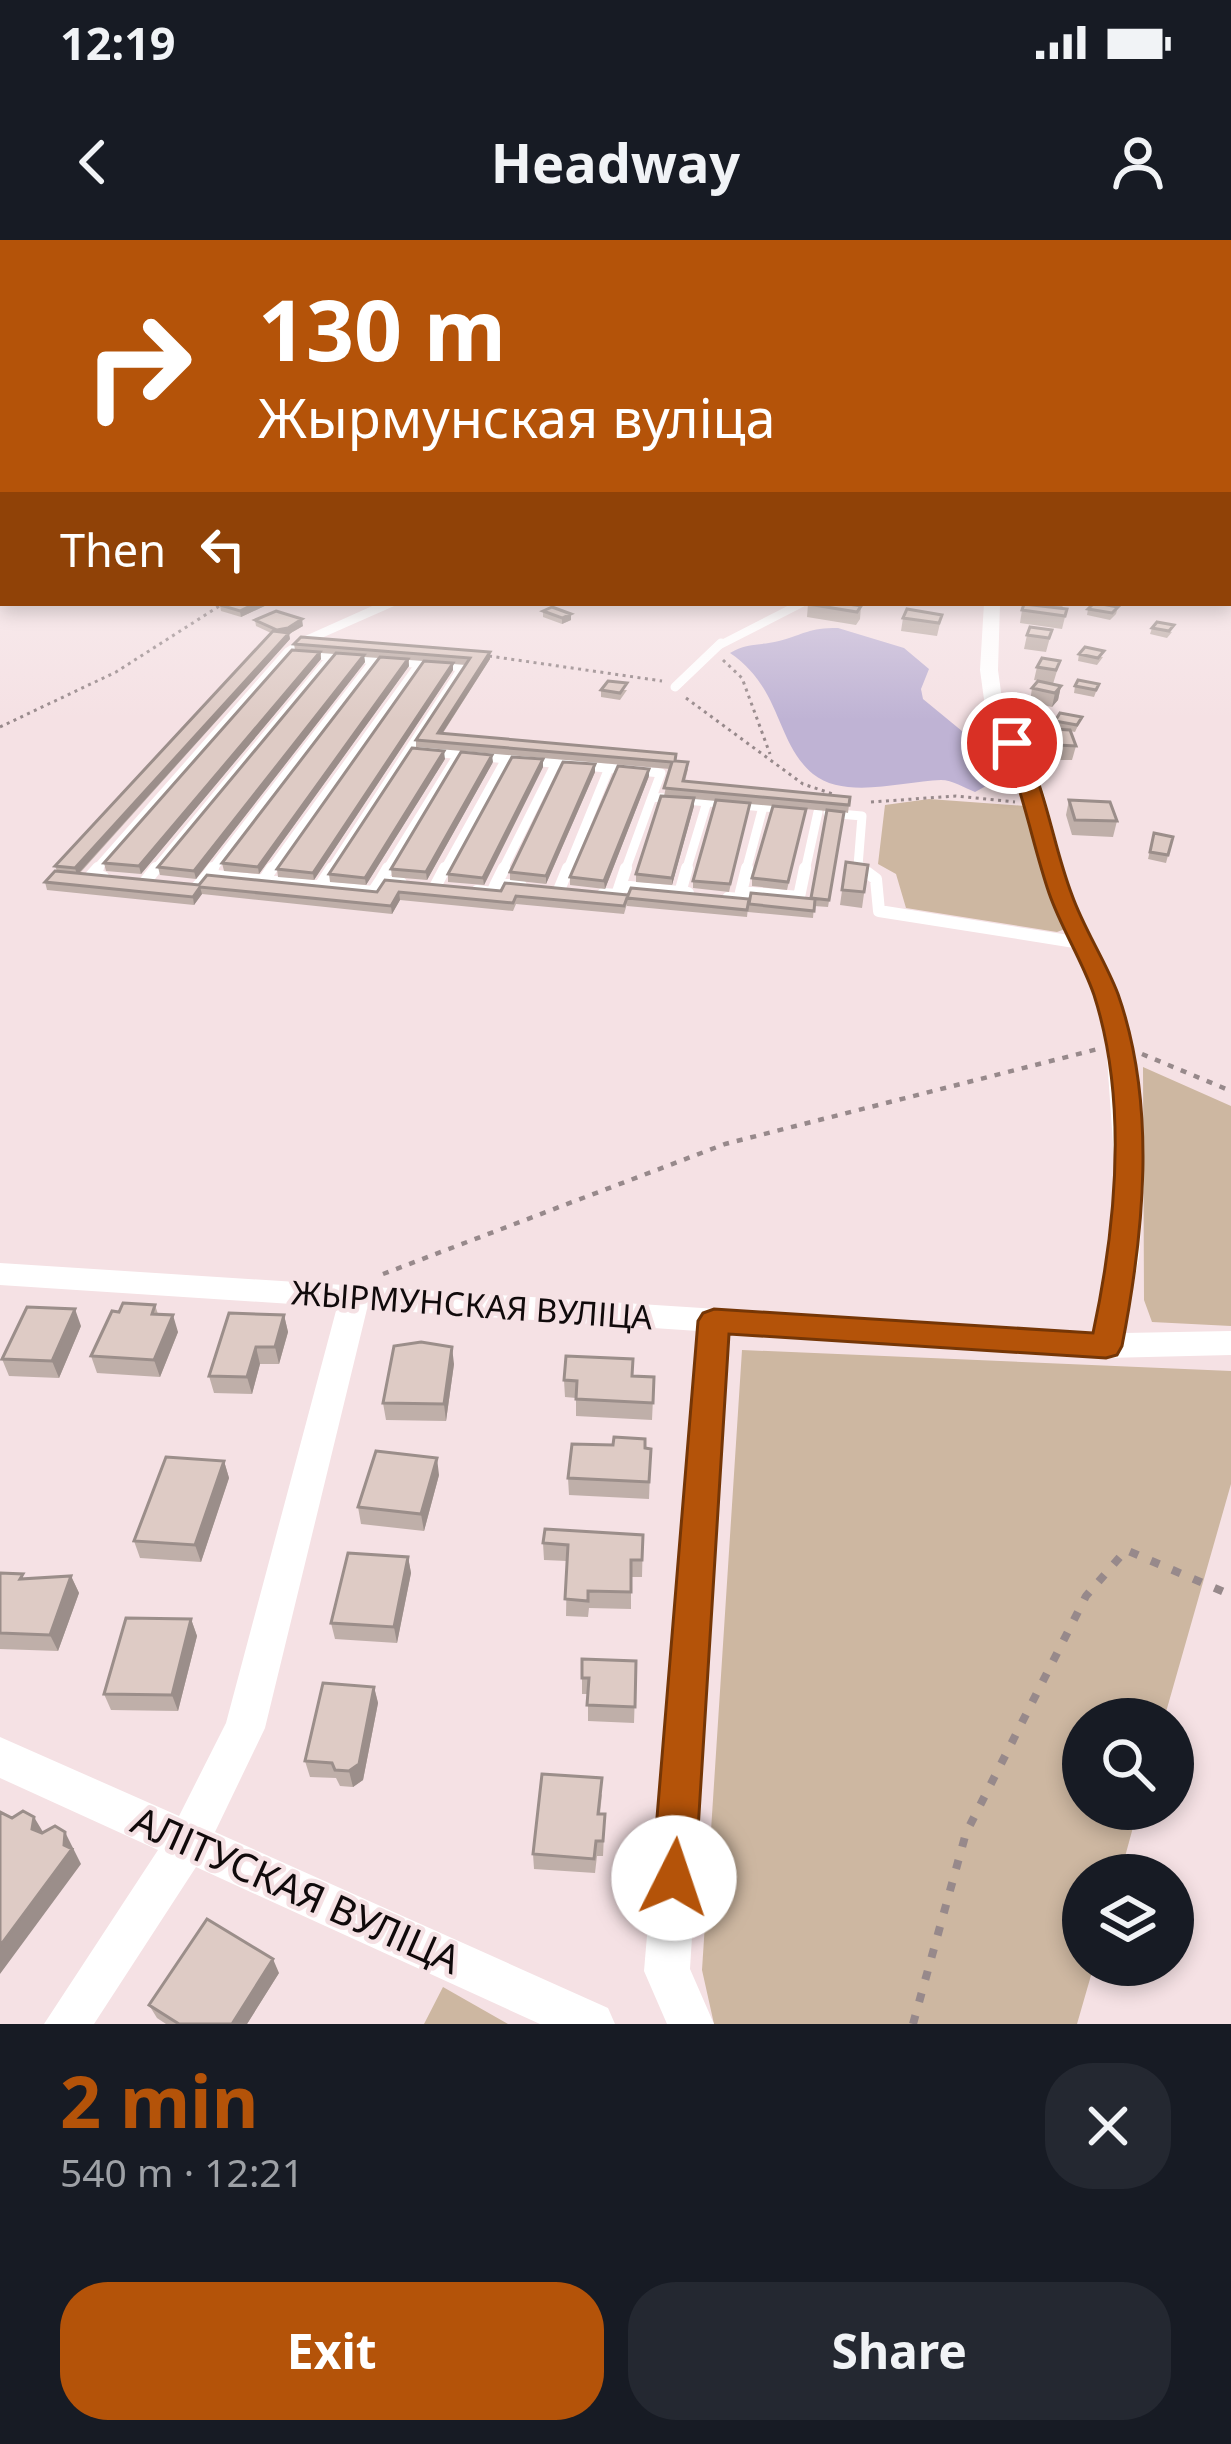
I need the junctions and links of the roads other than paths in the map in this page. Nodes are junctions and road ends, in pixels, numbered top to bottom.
1 (386, 606) edge
2 (797, 606) edge
3 (992, 606) edge
4 (310, 638) joint
5 (288, 652) junction
6 (332, 656) junction
7 (375, 660) junction
8 (420, 664) junction
9 (675, 687) road end
10 (409, 751) junction
11 (458, 755) junction
12 (506, 759) junction
13 (556, 764) junction
14 (609, 768) junction
15 (652, 797) junction
16 (707, 802) junction
17 (764, 807) junction
18 (818, 812) junction
19 (208, 875) junction
20 (110, 878) edge
21 (128, 880) edge
22 (264, 880) junction
23 (381, 880) junction
24 (146, 882) junction
25 (163, 883) edge
26 (496, 884) junction
27 (181, 885) edge
28 (320, 886) junction
29 (435, 886) junction
30 (620, 886) junction
31 (559, 890) junction
32 (578, 892) edge
33 (680, 892) junction
34 (741, 892) junction
35 (598, 893) edge
36 (700, 895) edge
37 (720, 897) edge
38 (1081, 943) junction
39 (0, 1274) edge
40 (355, 1296) junction
41 (714, 1321) junction
42 (1231, 1343) edge
43 (1106, 1346) junction
44 (0, 1757) edge
45 (188, 1842) junction
46 (67, 2024) edge
47 (592, 2024) edge
48 (691, 2024) edge

1 - 4 street
2 - 9 lane
3 - 38 street
4 - 5 lane
5 - 6 lane
5 - 20 lane
6 - 7 lane
6 - 24 lane
7 - 8 lane
7 - 19 lane
8 - 10 lane
8 - 22 lane
10 - 11 lane
10 - 28 lane
11 - 12 lane
11 - 23 lane
12 - 13 lane
12 - 29 lane
13 - 14 lane
13 - 26 lane
14 - 15 lane
14 - 31 lane
15 - 16 lane
15 - 30 lane
16 - 17 lane
16 - 33 lane
17 - 18 lane
17 - 34 lane
18 - 34 lane
18 - 38 lane
19 - 22 lane
19 - 27 lane
21 - 24 lane
22 - 28 lane
23 - 28 lane
23 - 29 lane
24 - 25 lane
26 - 29 lane
26 - 31 lane
30 - 33 lane
30 - 35 lane
31 - 32 lane
33 - 36 lane
34 - 37 lane
38 - 43 street
39 - 40 street, ЖЫРМУНСКАЯ ВУЛІЦА
40 - 41 street, ЖЫРМУНСКАЯ ВУЛІЦА
40 - 45 street
41 - 43 street, ЖЫРМУНСКАЯ ВУЛІЦА
41 - 48 street
42 - 43 street, ЖЫРМУНСКАЯ ВУЛІЦА
44 - 45 street, АЛІТУСКАЯ ВУЛІЦА
45 - 46 street
45 - 47 street, АЛІТУСКАЯ ВУЛІЦА

